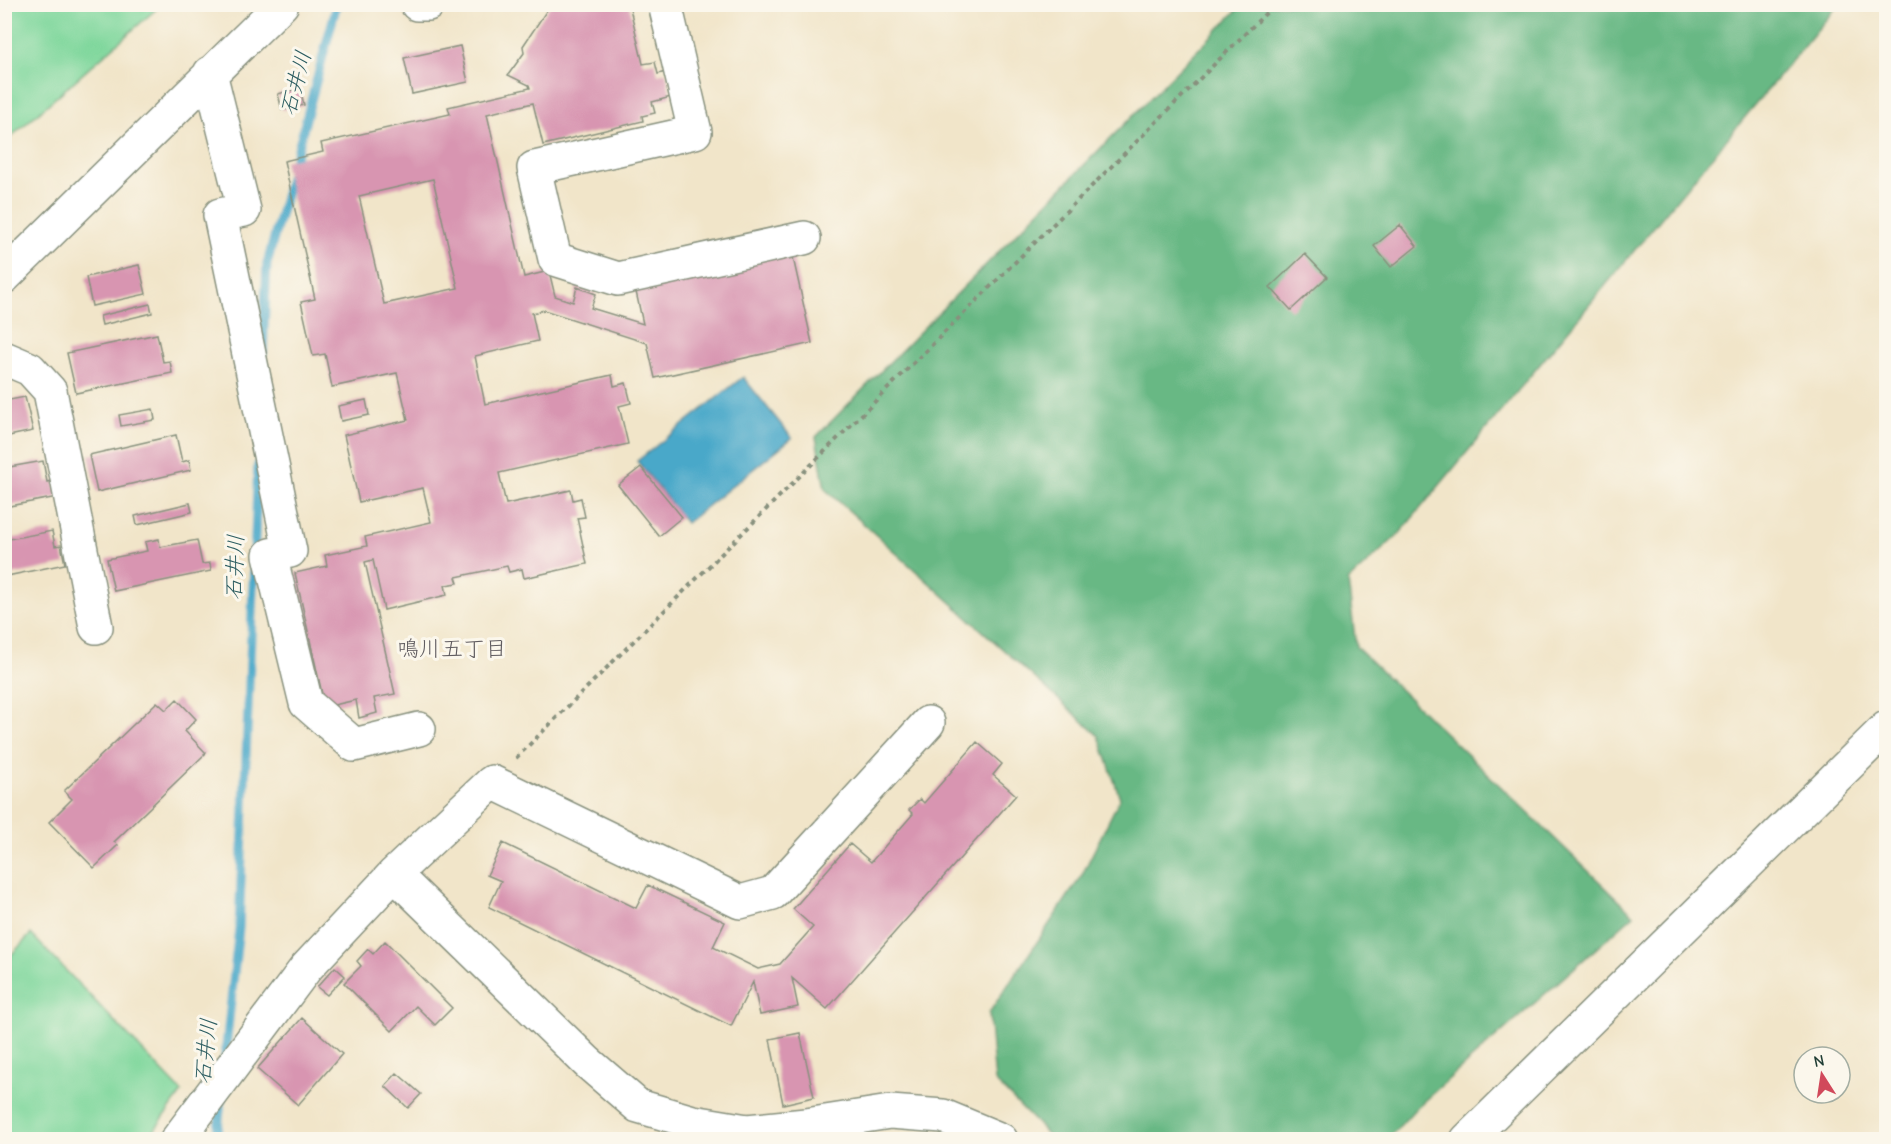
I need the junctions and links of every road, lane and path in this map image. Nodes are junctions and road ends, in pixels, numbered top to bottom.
1 (282, 4) edge
2 (417, 4) edge
3 (428, 4) edge
4 (665, 4) edge
5 (1275, 4) edge
6 (210, 73) junction
7 (804, 238) dead end
8 (4, 277) edge
9 (4, 358) edge
10 (96, 627) dead end
11 (928, 723) dead end
12 (1887, 728) edge
13 (419, 729) dead end
14 (492, 782) junction
15 (394, 874) junction
16 (748, 1135) edge
17 (177, 1140) edge
18 (1001, 1140) edge
19 (1467, 1140) edge

1 - 6 street
2 - 3 street
4 - 7 street
5 - 14 path
6 - 8 street
6 - 13 street
9 - 10 street
11 - 14 street
12 - 19 street
14 - 15 street
15 - 16 street
15 - 17 street
16 - 18 street

